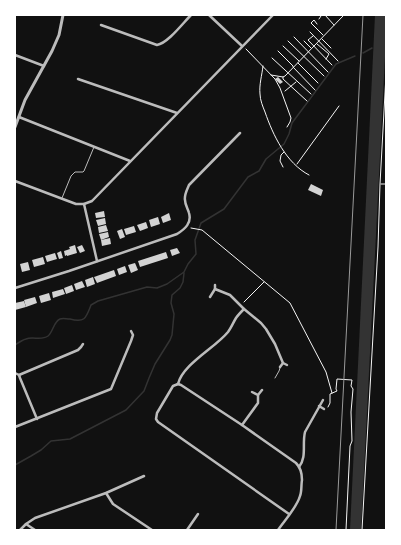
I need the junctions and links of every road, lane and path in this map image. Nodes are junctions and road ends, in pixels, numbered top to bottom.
1 (63, 15) edge
2 (192, 15) edge
3 (209, 15) edge
4 (273, 15) edge
5 (321, 15) edge
6 (325, 15) edge
7 (344, 15) edge
8 (319, 19) dead end
9 (317, 24) dead end
10 (101, 25) dead end
11 (334, 25) junction
12 (310, 32) dead end
13 (313, 36) junction
14 (324, 36) junction
15 (294, 37) dead end
16 (321, 39) junction
17 (288, 41) dead end
18 (304, 41) dead end
19 (317, 42) junction
20 (242, 46) junction
21 (283, 46) dead end
22 (314, 46) junction
23 (331, 48) dead end
24 (311, 49) junction
25 (278, 51) dead end
26 (309, 52) junction
27 (15, 55) edge
28 (304, 56) junction
29 (272, 58) dead end
30 (326, 59) junction
31 (338, 61) dead end
32 (299, 62) junction
33 (45, 66) junction
34 (263, 66) junction
35 (332, 66) dead end
36 (293, 67) junction
37 (328, 72) dead end
38 (288, 73) junction
39 (271, 75) junction
40 (386, 75) edge
41 (324, 76) dead end
42 (283, 77) junction
43 (78, 79) dead end
44 (296, 81) junction
45 (318, 83) dead end
46 (291, 86) junction
47 (315, 90) dead end
48 (285, 91) dead end
49 (311, 94) dead end
50 (307, 101) dead end
51 (339, 106) dead end
52 (176, 113) junction
53 (19, 117) junction
54 (15, 127) edge
55 (287, 127) dead end
56 (240, 133) dead end
57 (94, 146) junction
58 (284, 151) junction
59 (130, 161) junction
60 (297, 165) junction
61 (283, 167) dead end
62 (309, 175) dead end
63 (15, 181) edge
64 (380, 184) junction
65 (386, 184) edge
66 (62, 199) junction
67 (84, 204) junction
68 (186, 226) junction
69 (97, 261) junction
70 (265, 281) junction
71 (216, 285) dead end
72 (15, 288) edge
73 (215, 289) junction
74 (210, 297) dead end
75 (241, 306) junction
76 (244, 309) junction
77 (131, 331) dead end
78 (83, 344) dead end
79 (283, 363) junction
80 (287, 365) dead end
81 (280, 367) joint
82 (15, 373) edge
83 (18, 375) junction
84 (275, 378) dead end
85 (178, 384) junction
86 (262, 390) dead end
87 (252, 392) dead end
88 (332, 393) junction
89 (258, 394) junction
90 (323, 400) dead end
91 (319, 406) junction
92 (324, 409) joint
93 (37, 419) junction
94 (242, 426) junction
95 (15, 427) edge
96 (299, 467) junction
97 (144, 476) dead end
98 (106, 493) junction
99 (198, 514) dead end
100 (289, 514) junction
101 (26, 524) junction
102 (20, 530) edge
103 (35, 530) edge
104 (152, 530) edge
105 (187, 530) edge
106 (278, 530) edge
107 (346, 530) edge
108 (362, 530) edge

1 - 33 street
2 - 10 street
3 - 20 street
4 - 20 street
5 - 8 path
6 - 11 path
7 - 11 path
9 - 14 path
11 - 14 path
12 - 13 path
13 - 19 path
13 - 22 path
14 - 16 path
15 - 26 path
16 - 19 path
16 - 23 path
17 - 28 path
18 - 24 path
19 - 22 path
19 - 30 path
19 - 31 path
20 - 34 path
20 - 52 street
21 - 32 path
22 - 24 path
22 - 30 path
24 - 26 path
25 - 36 path
26 - 28 path
26 - 37 path
27 - 33 street
28 - 32 path
28 - 41 path
29 - 38 path
30 - 35 path
32 - 36 path
32 - 45 path
33 - 53 street
34 - 39 path
34 - 58 path
36 - 38 path
36 - 47 path
38 - 42 path
38 - 44 path
39 - 42 path
39 - 55 path
40 - 64 path
42 - 46 path
43 - 52 street
44 - 46 path
44 - 49 path
46 - 48 path
46 - 50 path
51 - 60 path
52 - 59 street
53 - 54 street
53 - 57 street
56 - 68 street
57 - 59 street
57 - 66 lane
58 - 60 path
58 - 61 path
59 - 67 street
60 - 62 path
63 - 66 street
64 - 65 path
64 - 108 path
66 - 67 street
67 - 69 street
68 - 69 street
68 - 70 path
69 - 72 street
70 - 75 path
70 - 88 path
71 - 73 street
73 - 74 street
73 - 75 street
75 - 76 street
76 - 79 street
76 - 85 street
77 - 93 street
78 - 83 street
79 - 80 street
79 - 81 street
81 - 84 lane
82 - 83 street
83 - 93 street
85 - 94 street
85 - 100 street
86 - 89 street
87 - 89 street
88 - 92 path
88 - 107 path
89 - 94 street
90 - 91 street
91 - 92 street
91 - 96 street
93 - 95 street
94 - 96 street
96 - 100 street
97 - 98 street
98 - 101 street
98 - 104 street
99 - 105 street
100 - 106 street
101 - 102 street
101 - 103 street

